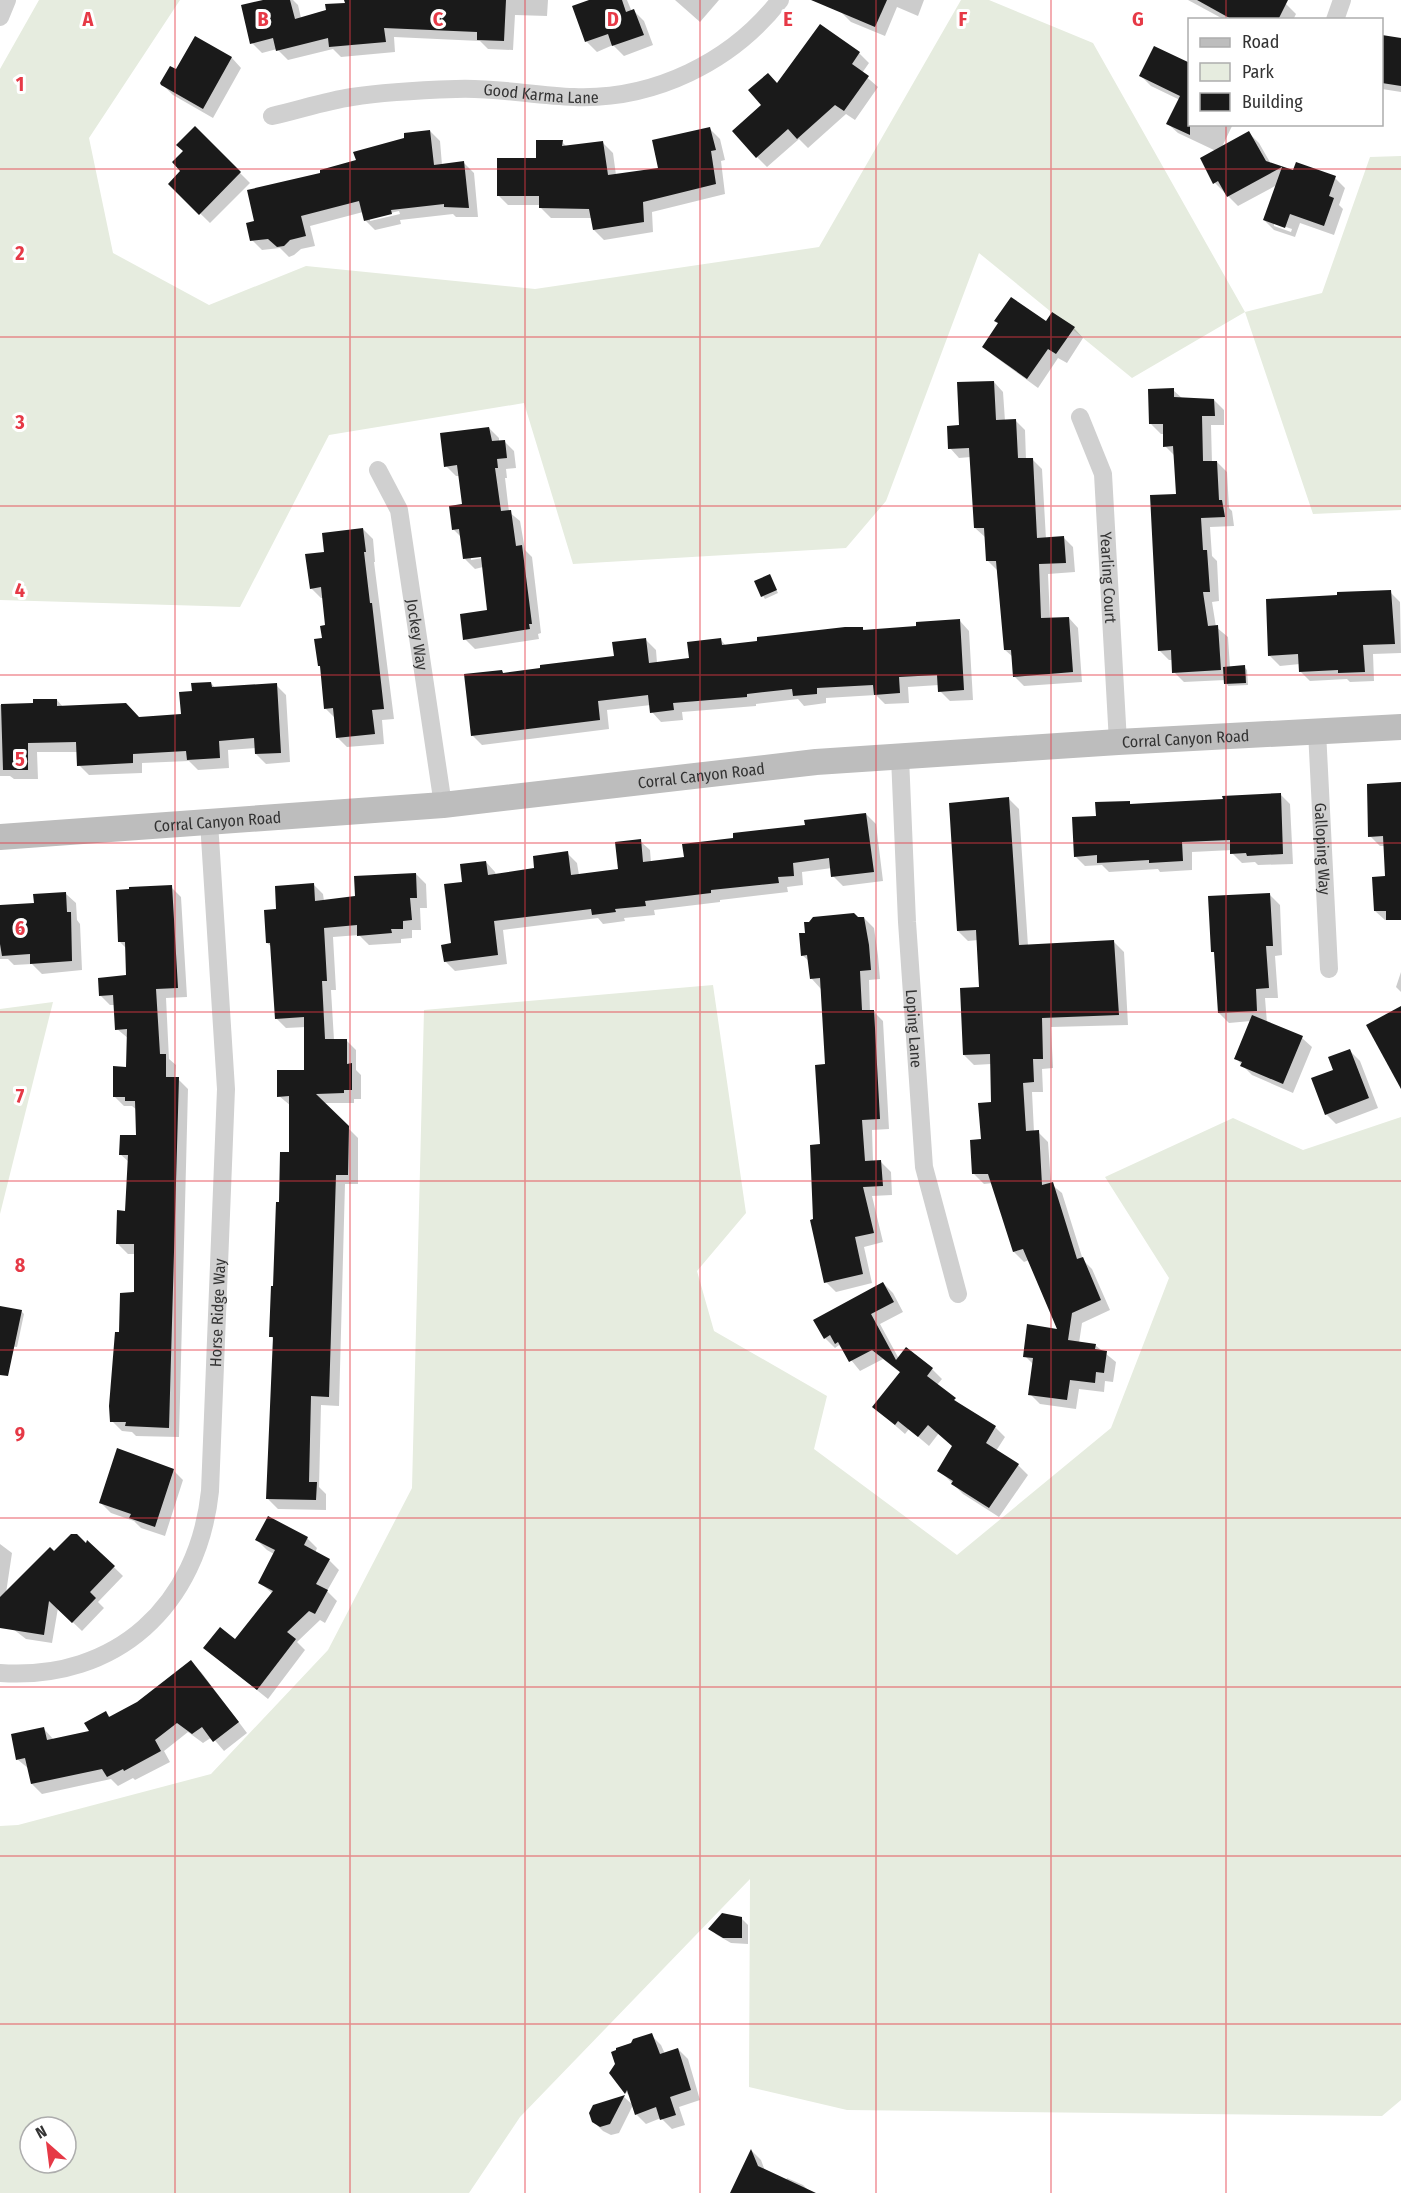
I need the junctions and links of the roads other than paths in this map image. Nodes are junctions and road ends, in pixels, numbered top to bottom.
1 (7, 0) edge
2 (780, 0) edge
3 (1342, 0) edge
4 (0, 17) edge
5 (1336, 18) edge
6 (273, 116) dead end
7 (1080, 417) dead end
8 (378, 470) dead end
9 (1401, 727) edge
10 (1317, 731) junction
11 (1118, 742) junction
12 (900, 757) junction
13 (443, 805) junction
14 (209, 822) junction
15 (0, 837) edge
16 (1329, 969) dead end
17 (958, 1294) dead end
18 (0, 1673) edge

1 - 4 street
2 - 6 street, Good Karma Lane
3 - 5 street
7 - 11 street, Yearling Court
8 - 13 street, Jockey Way
9 - 10 main road, Corral Canyon Road
10 - 11 main road, Corral Canyon Road
10 - 16 street, Galloping Way
11 - 12 main road, Corral Canyon Road
12 - 13 main road, Corral Canyon Road
12 - 17 street, Loping Lane
13 - 14 main road, Corral Canyon Road
14 - 15 main road, Corral Canyon Road
14 - 18 street, Horse Ridge Way

